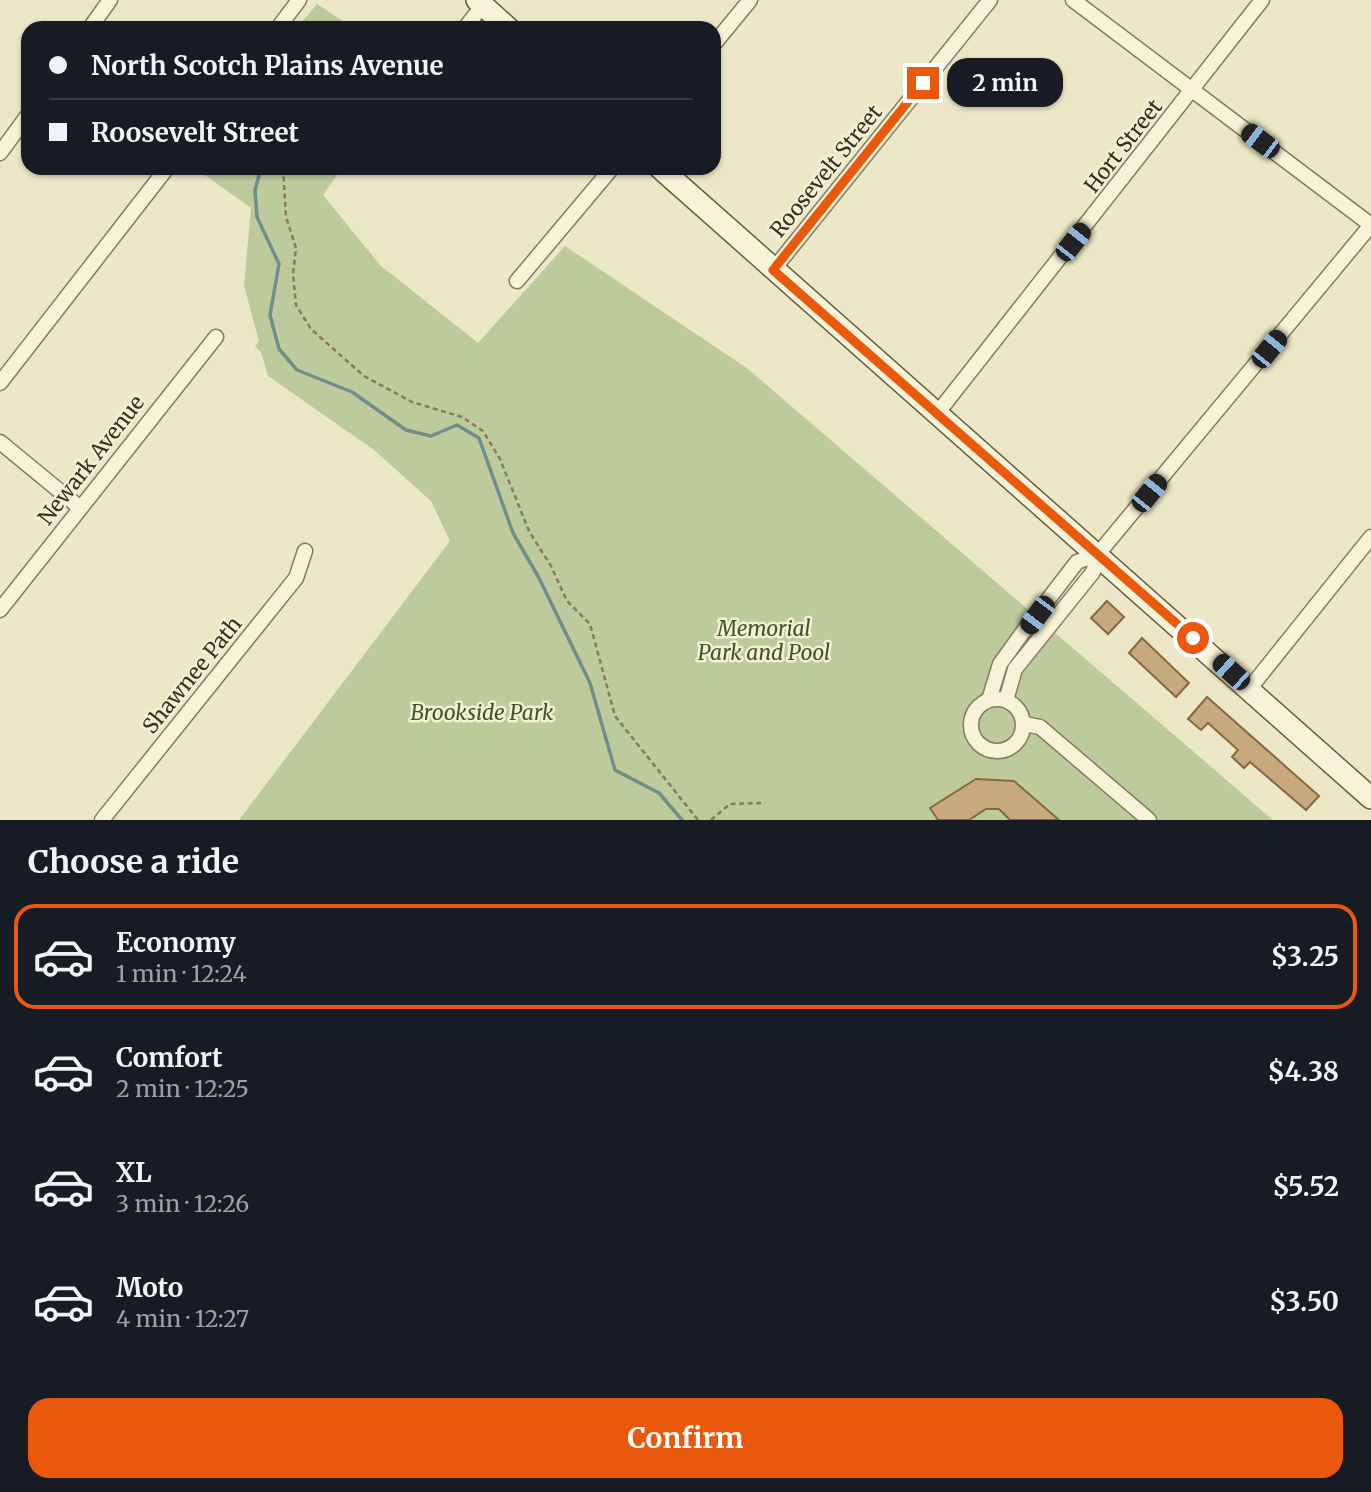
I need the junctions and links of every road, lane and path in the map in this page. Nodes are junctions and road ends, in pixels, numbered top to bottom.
1 (110, 0) edge
2 (299, 0) edge
3 (750, 0) edge
4 (990, 0) edge
5 (1073, 0) edge
6 (1262, 0) edge
7 (480, 3) edge
8 (95, 21) edge
9 (283, 21) edge
10 (469, 21) edge
11 (500, 21) edge
12 (721, 35) edge
13 (1193, 91) junction
14 (21, 124) edge
15 (0, 153) edge
16 (162, 175) edge
17 (283, 175) edge
18 (606, 175) edge
19 (668, 175) edge
20 (1371, 225) edge
21 (773, 270) junction
22 (517, 281) dead end
23 (216, 337) dead end
24 (0, 383) edge
25 (936, 415) junction
26 (0, 442) edge
27 (79, 507) junction
28 (1371, 537) edge
29 (305, 551) dead end
30 (1098, 554) junction
31 (0, 610) edge
32 (1250, 688) junction
33 (989, 700) junction
34 (1006, 700) junction
35 (1024, 724) junction
36 (1371, 798) edge
37 (765, 803) dead end
38 (102, 820) edge
39 (698, 820) edge
40 (711, 820) edge
41 (1149, 820) edge

1 - 8 street
2 - 9 street
3 - 12 street
4 - 21 street, Roosevelt Street
5 - 13 street
6 - 13 street, Hort Street
7 - 10 street
7 - 11 street
13 - 20 street
13 - 25 street, Hort Street
14 - 15 street
16 - 24 street
17 - 39 path
18 - 22 street
19 - 21 street
20 - 30 street
21 - 25 street
23 - 27 street, Newark Avenue
25 - 30 street
26 - 27 street
27 - 31 street, Newark Avenue
28 - 32 street
29 - 38 street, Shawnee Path
30 - 32 street
30 - 33 street
30 - 34 street
32 - 36 street
33 - 34 street
33 - 35 street
34 - 35 street
35 - 41 street
37 - 40 path

